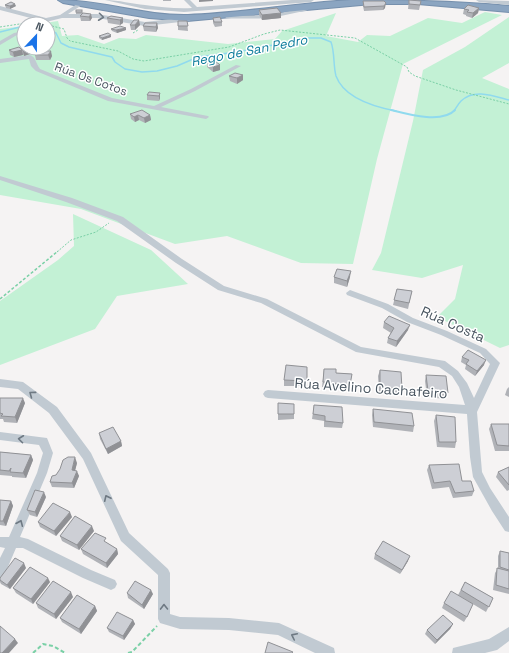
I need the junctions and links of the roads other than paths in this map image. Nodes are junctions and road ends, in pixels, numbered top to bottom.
1 (63, 0) edge
2 (108, 0) edge
3 (187, 0) edge
4 (312, 0) edge
5 (344, 0) edge
6 (444, 0) edge
7 (479, 0) edge
8 (114, 1) edge
9 (84, 2) edge
10 (326, 4) junction
11 (509, 6) edge
12 (0, 8) edge
13 (196, 13) junction
14 (278, 15) edge
15 (25, 16) edge
16 (62, 16) junction
17 (211, 16) junction
18 (260, 17) edge
19 (56, 19) edge
20 (16, 35) edge
21 (0, 44) edge
22 (0, 61) edge
23 (238, 66) dead end
24 (156, 107) junction
25 (206, 117) dead end
26 (0, 178) edge
27 (350, 293) dead end
28 (0, 383) edge
29 (268, 394) dead end
30 (473, 410) junction
31 (0, 436) edge
32 (509, 527) edge
33 (6, 543) edge
34 (0, 572) edge
35 (111, 584) dead end
36 (509, 633) edge
37 (329, 653) edge
38 (458, 653) edge

1 - 13 highway
2 - 8 street
3 - 13 street
4 - 13 street
5 - 9 highway
6 - 11 highway
7 - 11 street
8 - 13 street
9 - 16 street
10 - 11 highway
10 - 14 lane
10 - 17 highway
12 - 15 street
16 -> 13 street
13 - 17 highway
16 - 19 street
17 - 18 lane
20 - 21 street
22 - 24 street, Rúa Os Cotos
23 - 24 street
24 - 25 street, Rúa Os Cotos
26 - 30 street, Rúa Avelino Cachafeiro
27 - 30 street, Rúa Costa
37 -> 28 street
29 - 30 street, Rúa Avelino Cachafeiro
30 - 32 street, Rúa Avelino Cachafeiro
33 -> 31 street
33 - 34 street
33 - 35 street
36 - 38 street

